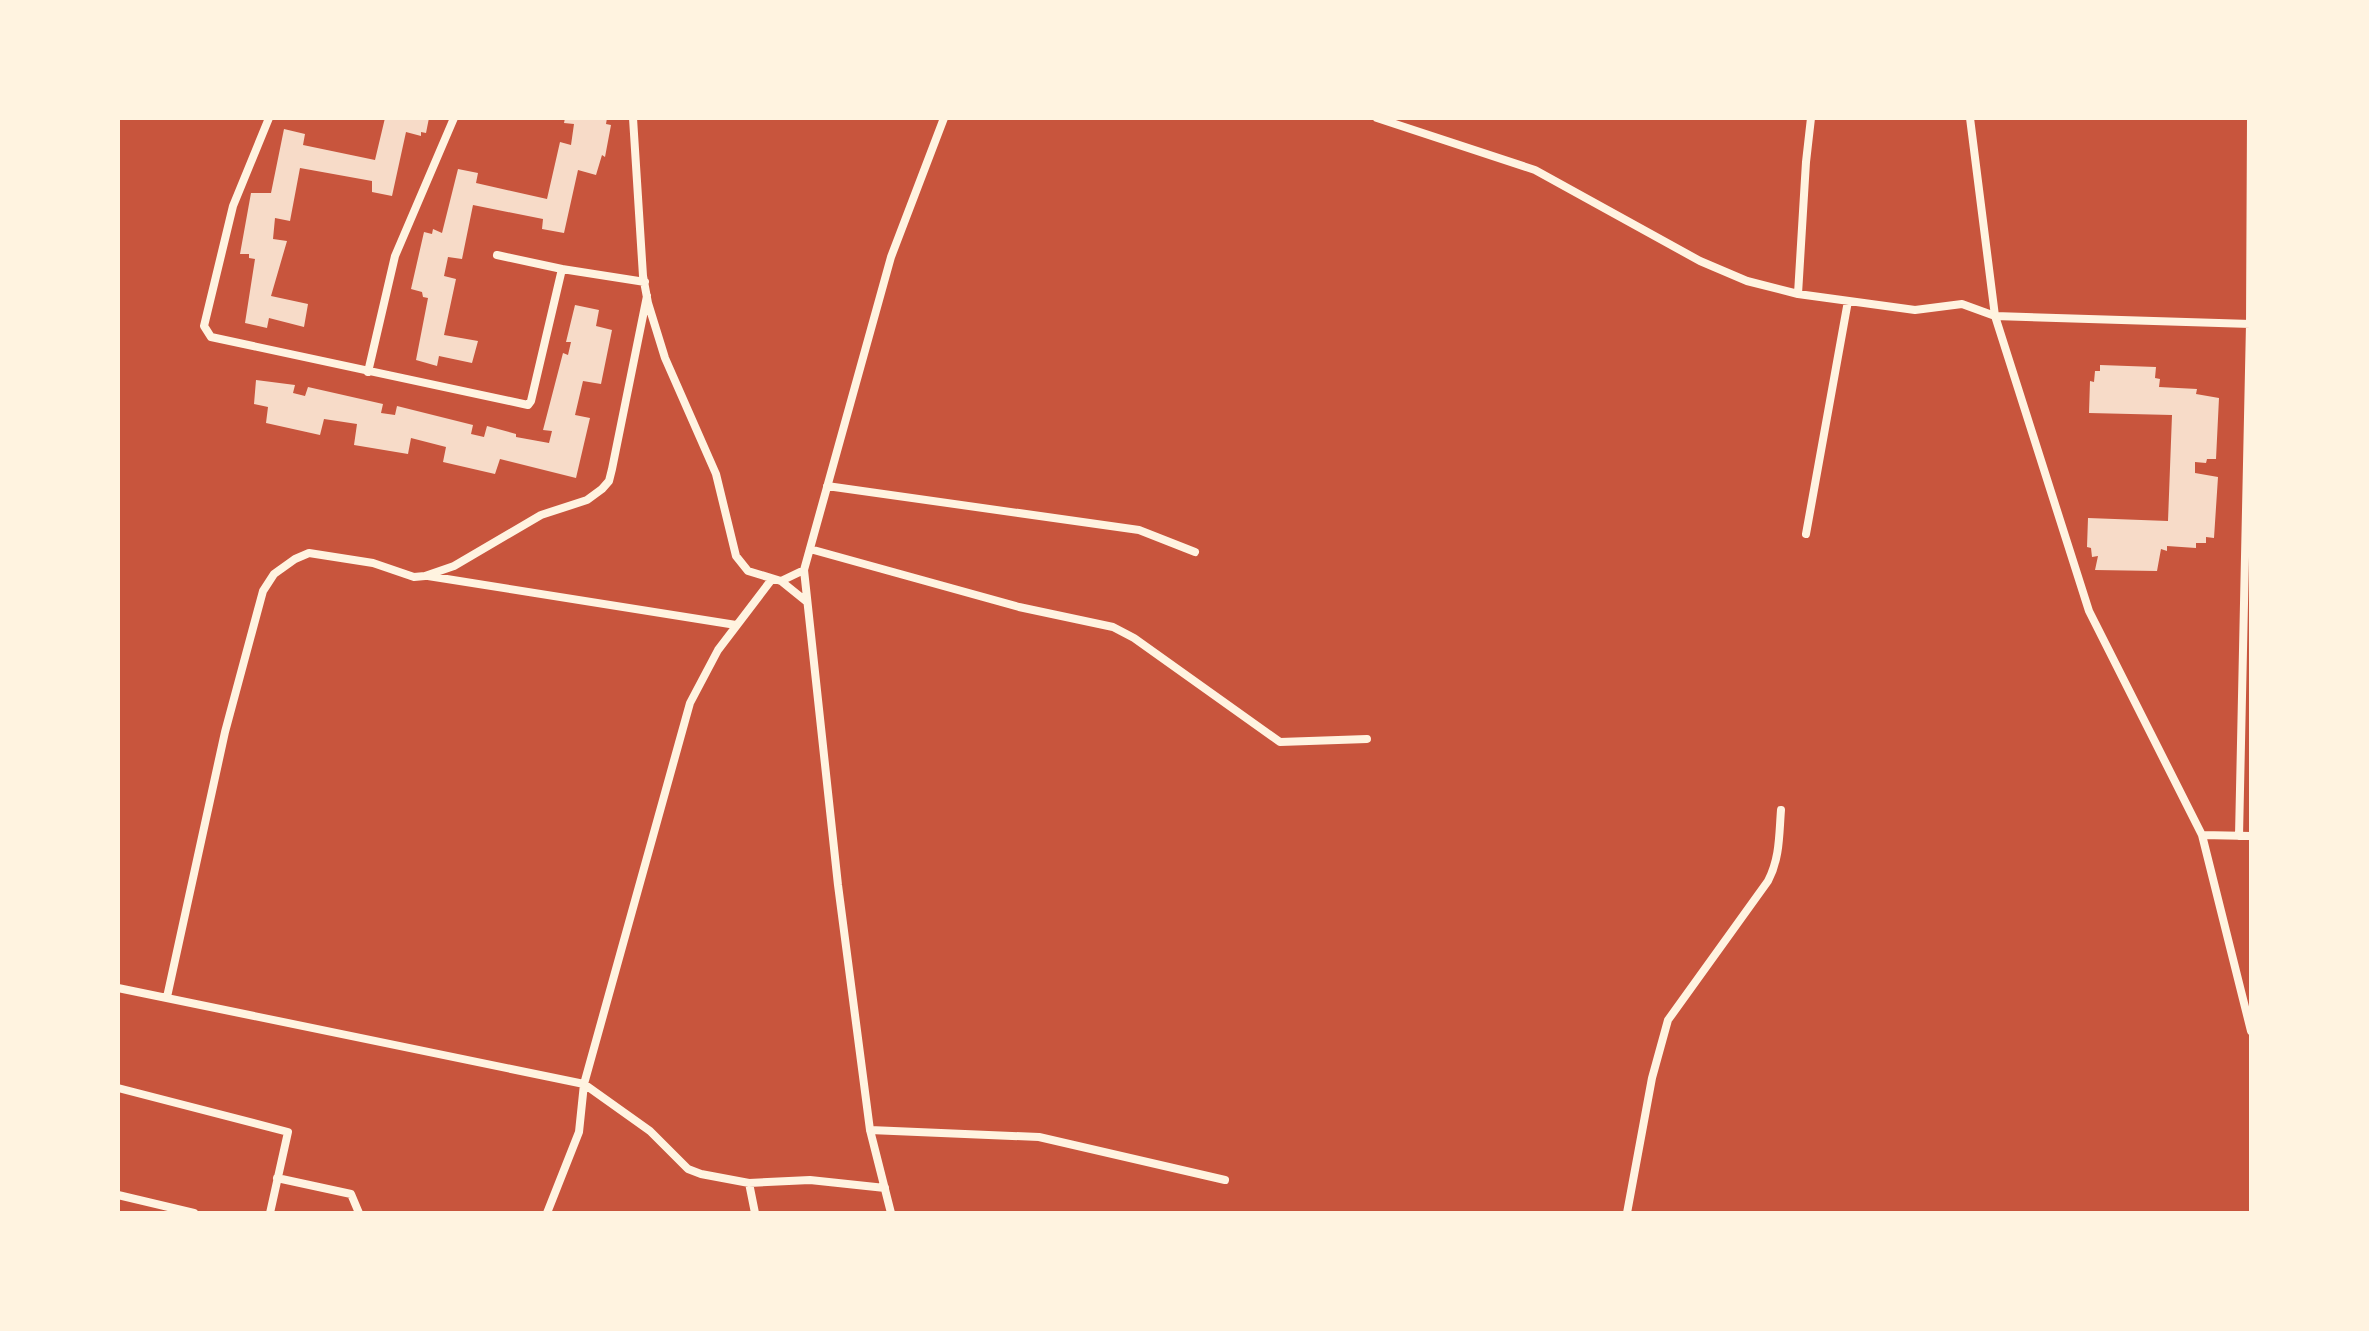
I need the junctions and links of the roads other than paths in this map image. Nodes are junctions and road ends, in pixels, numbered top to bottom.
1 (269, 118) edge
2 (454, 118) edge
3 (633, 118) edge
4 (944, 118) edge
5 (1377, 118) edge
6 (1811, 118) edge
7 (1970, 118) edge
8 (2251, 118) edge
9 (497, 255) dead end
10 (562, 269) junction
11 (645, 282) junction
12 (1798, 294) junction
13 (647, 296) junction
14 (1848, 301) junction
15 (1995, 316) junction
16 (2250, 324) edge
17 (368, 372) junction
18 (827, 486) junction
19 (1806, 534) dead end
20 (810, 549) junction
21 (1195, 552) dead end
22 (804, 570) junction
23 (425, 576) junction
24 (776, 580) junction
25 (807, 602) junction
26 (736, 625) junction
27 (1367, 739) dead end
28 (1781, 810) dead end
29 (2202, 835) junction
30 (2239, 836) junction
31 (2251, 836) edge
32 (118, 989) edge
33 (167, 997) junction
34 (2251, 1031) edge
35 (584, 1084) junction
36 (118, 1088) edge
37 (870, 1130) junction
38 (277, 1178) junction
39 (1225, 1180) dead end
40 (749, 1183) junction
41 (885, 1188) junction
42 (118, 1195) edge
43 (194, 1213) edge
44 (270, 1213) edge
45 (359, 1213) edge
46 (547, 1213) edge
47 (755, 1213) edge
48 (891, 1213) edge
49 (1627, 1213) edge

1 - 17 street
2 - 17 street
3 - 11 street
4 - 18 street
5 - 12 street
6 - 12 street
7 - 15 street
8 - 16 street
9 - 10 street
10 - 11 street
10 - 17 street
11 - 13 street
12 - 14 street
13 - 23 street
13 - 24 street
14 - 15 street
14 - 19 street
15 - 16 street
15 - 29 street
16 - 30 street
18 - 20 street
18 - 21 street
20 - 22 street
20 - 27 street
22 - 24 street
22 - 25 street
23 - 26 street
23 - 33 street
24 - 25 street
24 - 26 street
25 - 37 street
26 - 35 street
28 - 49 street
29 - 30 street
29 - 34 street
30 - 31 street
32 - 33 street
33 - 35 street
35 - 40 street
35 - 46 street
36 - 38 street
37 - 39 street
37 - 41 street
38 - 44 street
38 - 45 street
40 - 41 street
40 - 47 street
41 - 48 street
42 - 43 street

